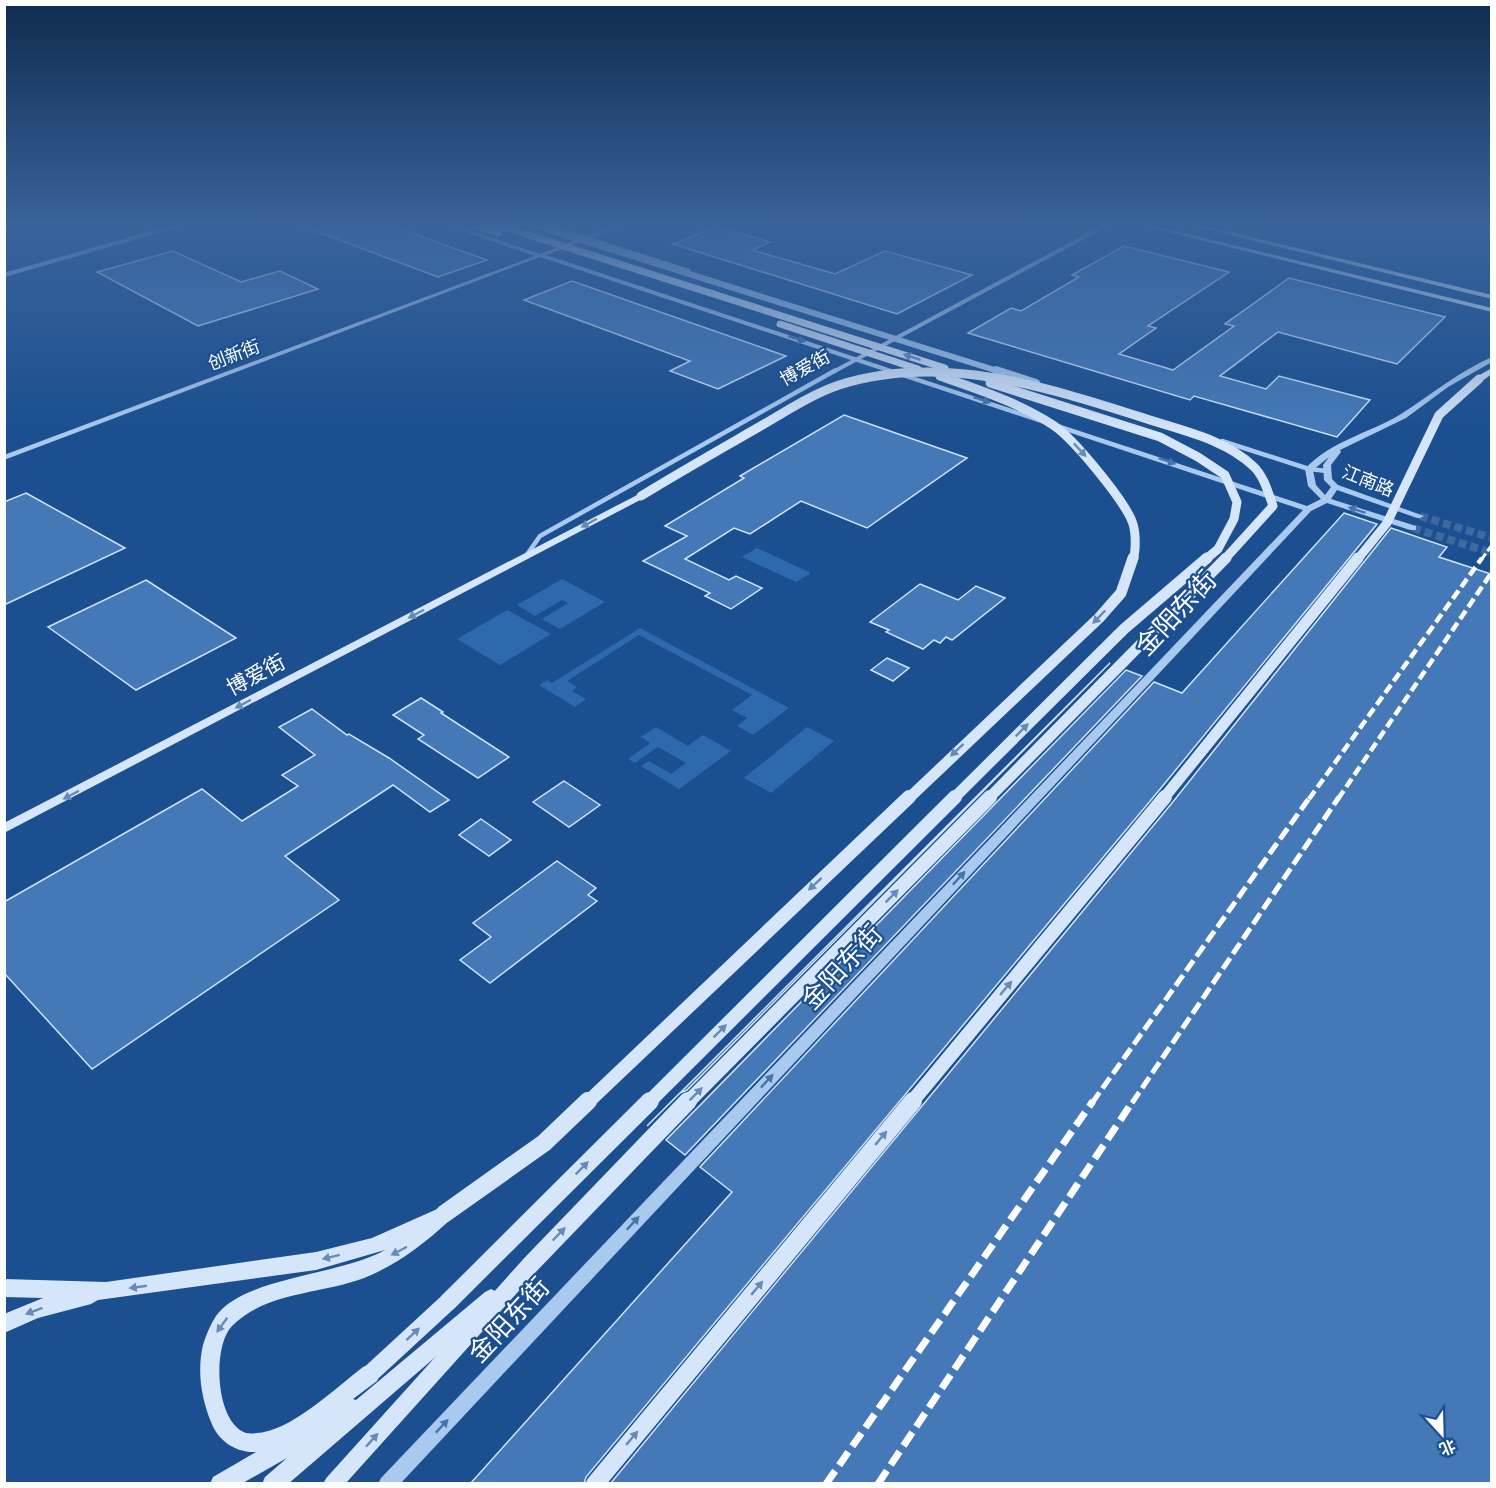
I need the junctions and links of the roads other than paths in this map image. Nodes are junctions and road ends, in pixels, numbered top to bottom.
1 (444, 292) edge
2 (652, 292) edge
3 (681, 292) edge
4 (708, 292) edge
5 (748, 292) edge
6 (757, 292) edge
7 (980, 292) edge
8 (1419, 292) edge
9 (1472, 292) edge
10 (1491, 297) edge
11 (1491, 310) edge
12 (897, 337) junction
13 (856, 359) junction
14 (1491, 359) edge
15 (1491, 370) edge
16 (1102, 404) junction
17 (1340, 447) junction
18 (4, 458) edge
19 (1309, 469) junction
20 (1328, 471) junction
21 (1335, 487) junction
22 (1326, 500) junction
23 (1308, 509) junction
24 (1420, 516) tunnel mouth
25 (1413, 528) tunnel mouth
26 (526, 556) junction
27 (4, 829) edge
28 (444, 1214) junction
29 (531, 1264) junction
30 (4, 1288) edge
31 (106, 1292) junction
32 (4, 1324) edge
33 (421, 1358) junction
34 (370, 1374) junction
35 (259, 1462) junction
36 (220, 1484) edge
37 (272, 1484) edge
38 (333, 1484) edge
39 (387, 1484) edge
40 (595, 1484) edge

1 - 18 street, 创新街
2 -> 13 street
3 -> 28 main road, bridge
34 -> 4 main road, bridge
5 - 16 street, bridge
6 - 12 street
7 - 12 street, 博爱街
8 - 11 main road
9 - 10 main road
12 - 13 street, 博爱街
12 - 19 street
13 -> 23 street
13 - 26 street, 博爱街
14 - 17 street
40 -> 15 main road, bridge
16 -> 26 main road, 博爱街, bridge
29 -> 16 main road, 博爱街, bridge
17 - 19 street, 江南路
17 - 20 street, 江南路
19 - 20 street
19 - 22 street, 江南路
20 - 21 street, 江南路
21 - 22 street, 金阳东街
21 - 24 street, 江南路
22 - 23 street, 金阳东街
25 -> 22 street, 江南路
39 -> 23 street, 金阳东街
26 -> 27 main road, 博爱街
28 -> 31 main road
28 -> 34 main road
29 - 33 main road, bridge
38 -> 29 main road, bridge
30 - 31 main road
31 -> 32 main road
33 - 35 main road
33 - 37 main road
34 - 35 main road
35 - 36 main road

